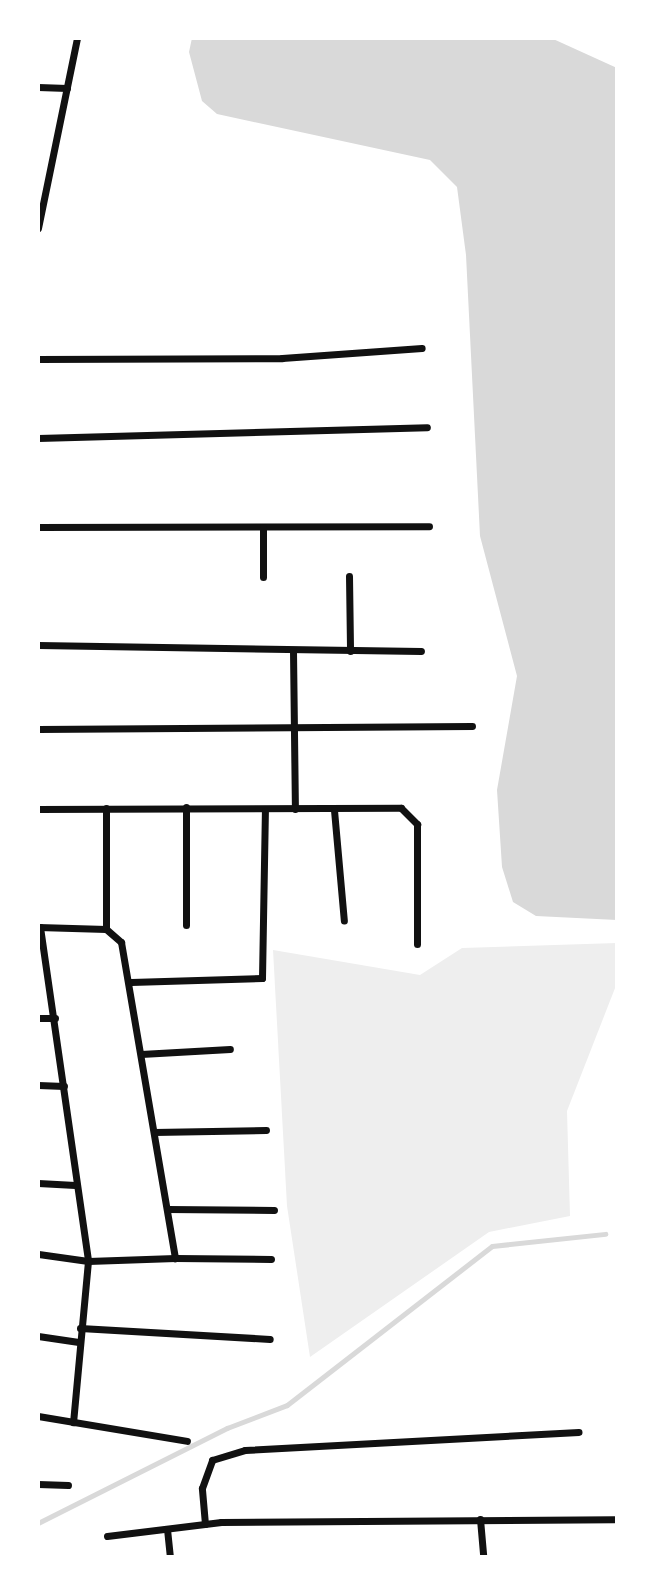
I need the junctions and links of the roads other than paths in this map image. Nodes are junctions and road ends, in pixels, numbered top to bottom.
1 (77, 38) edge
2 (38, 87) edge
3 (67, 88) junction
4 (38, 182) edge
5 (47, 182) junction
6 (38, 228) edge
7 (422, 348) dead end
8 (38, 359) edge
9 (427, 427) dead end
10 (38, 438) edge
11 (429, 526) dead end
12 (38, 527) edge
13 (263, 527) junction
14 (349, 576) dead end
15 (263, 577) dead end
16 (38, 645) edge
17 (293, 651) junction
18 (350, 651) junction
19 (421, 651) dead end
20 (472, 726) dead end
21 (38, 729) edge
22 (296, 730) junction
23 (186, 807) junction
24 (106, 808) junction
25 (38, 809) edge
26 (295, 809) junction
27 (334, 810) junction
28 (265, 811) junction
29 (344, 921) dead end
30 (186, 925) dead end
31 (39, 927) edge
32 (106, 929) junction
33 (417, 944) dead end
34 (131, 982) junction
35 (38, 1018) edge
36 (55, 1018) junction
37 (230, 1049) dead end
38 (141, 1054) junction
39 (38, 1085) edge
40 (64, 1086) junction
41 (266, 1130) dead end
42 (154, 1132) junction
43 (38, 1183) edge
44 (75, 1185) junction
45 (167, 1209) junction
46 (274, 1210) dead end
47 (38, 1254) edge
48 (175, 1258) junction
49 (271, 1259) dead end
50 (88, 1261) junction
51 (80, 1328) junction
52 (38, 1336) edge
53 (270, 1339) dead end
54 (79, 1342) junction
55 (38, 1416) edge
56 (73, 1422) junction
57 (579, 1432) dead end
58 (187, 1441) dead end
59 (38, 1484) edge
60 (68, 1485) dead end
61 (480, 1519) junction
62 (614, 1519) dead end
63 (205, 1524) junction
64 (167, 1529) junction
65 (107, 1536) dead end
66 (170, 1557) edge
67 (483, 1557) edge

1 - 3 street
2 - 3 street
3 - 5 street
4 - 5 street
5 - 6 street
7 - 8 street
9 - 10 street
11 - 13 street
12 - 13 street
13 - 15 street
14 - 18 street
16 - 17 street
17 - 18 street
17 - 22 street
18 - 19 street
20 - 22 street
21 - 22 street
22 - 26 street
23 - 24 street
23 - 28 street
23 - 30 street
24 - 25 street
24 - 32 street
26 - 27 street
26 - 28 street
27 - 29 street
27 - 33 street
28 - 34 street
31 - 32 street
31 - 36 street
32 - 34 street
34 - 38 street
35 - 36 street
36 - 40 street
37 - 38 street
38 - 42 street
39 - 40 street
40 - 44 street
41 - 42 street
42 - 45 street
43 - 44 street
44 - 50 street
45 - 46 street
45 - 48 street
47 - 50 street
48 - 49 street
48 - 50 street
50 - 51 street
51 - 53 street
51 - 54 street
52 - 54 street
54 - 56 street
55 - 56 street
56 - 58 street
57 - 63 street
59 - 60 street
61 - 62 street
61 - 63 street
61 - 67 street
63 - 64 street
64 - 65 street
64 - 66 street

